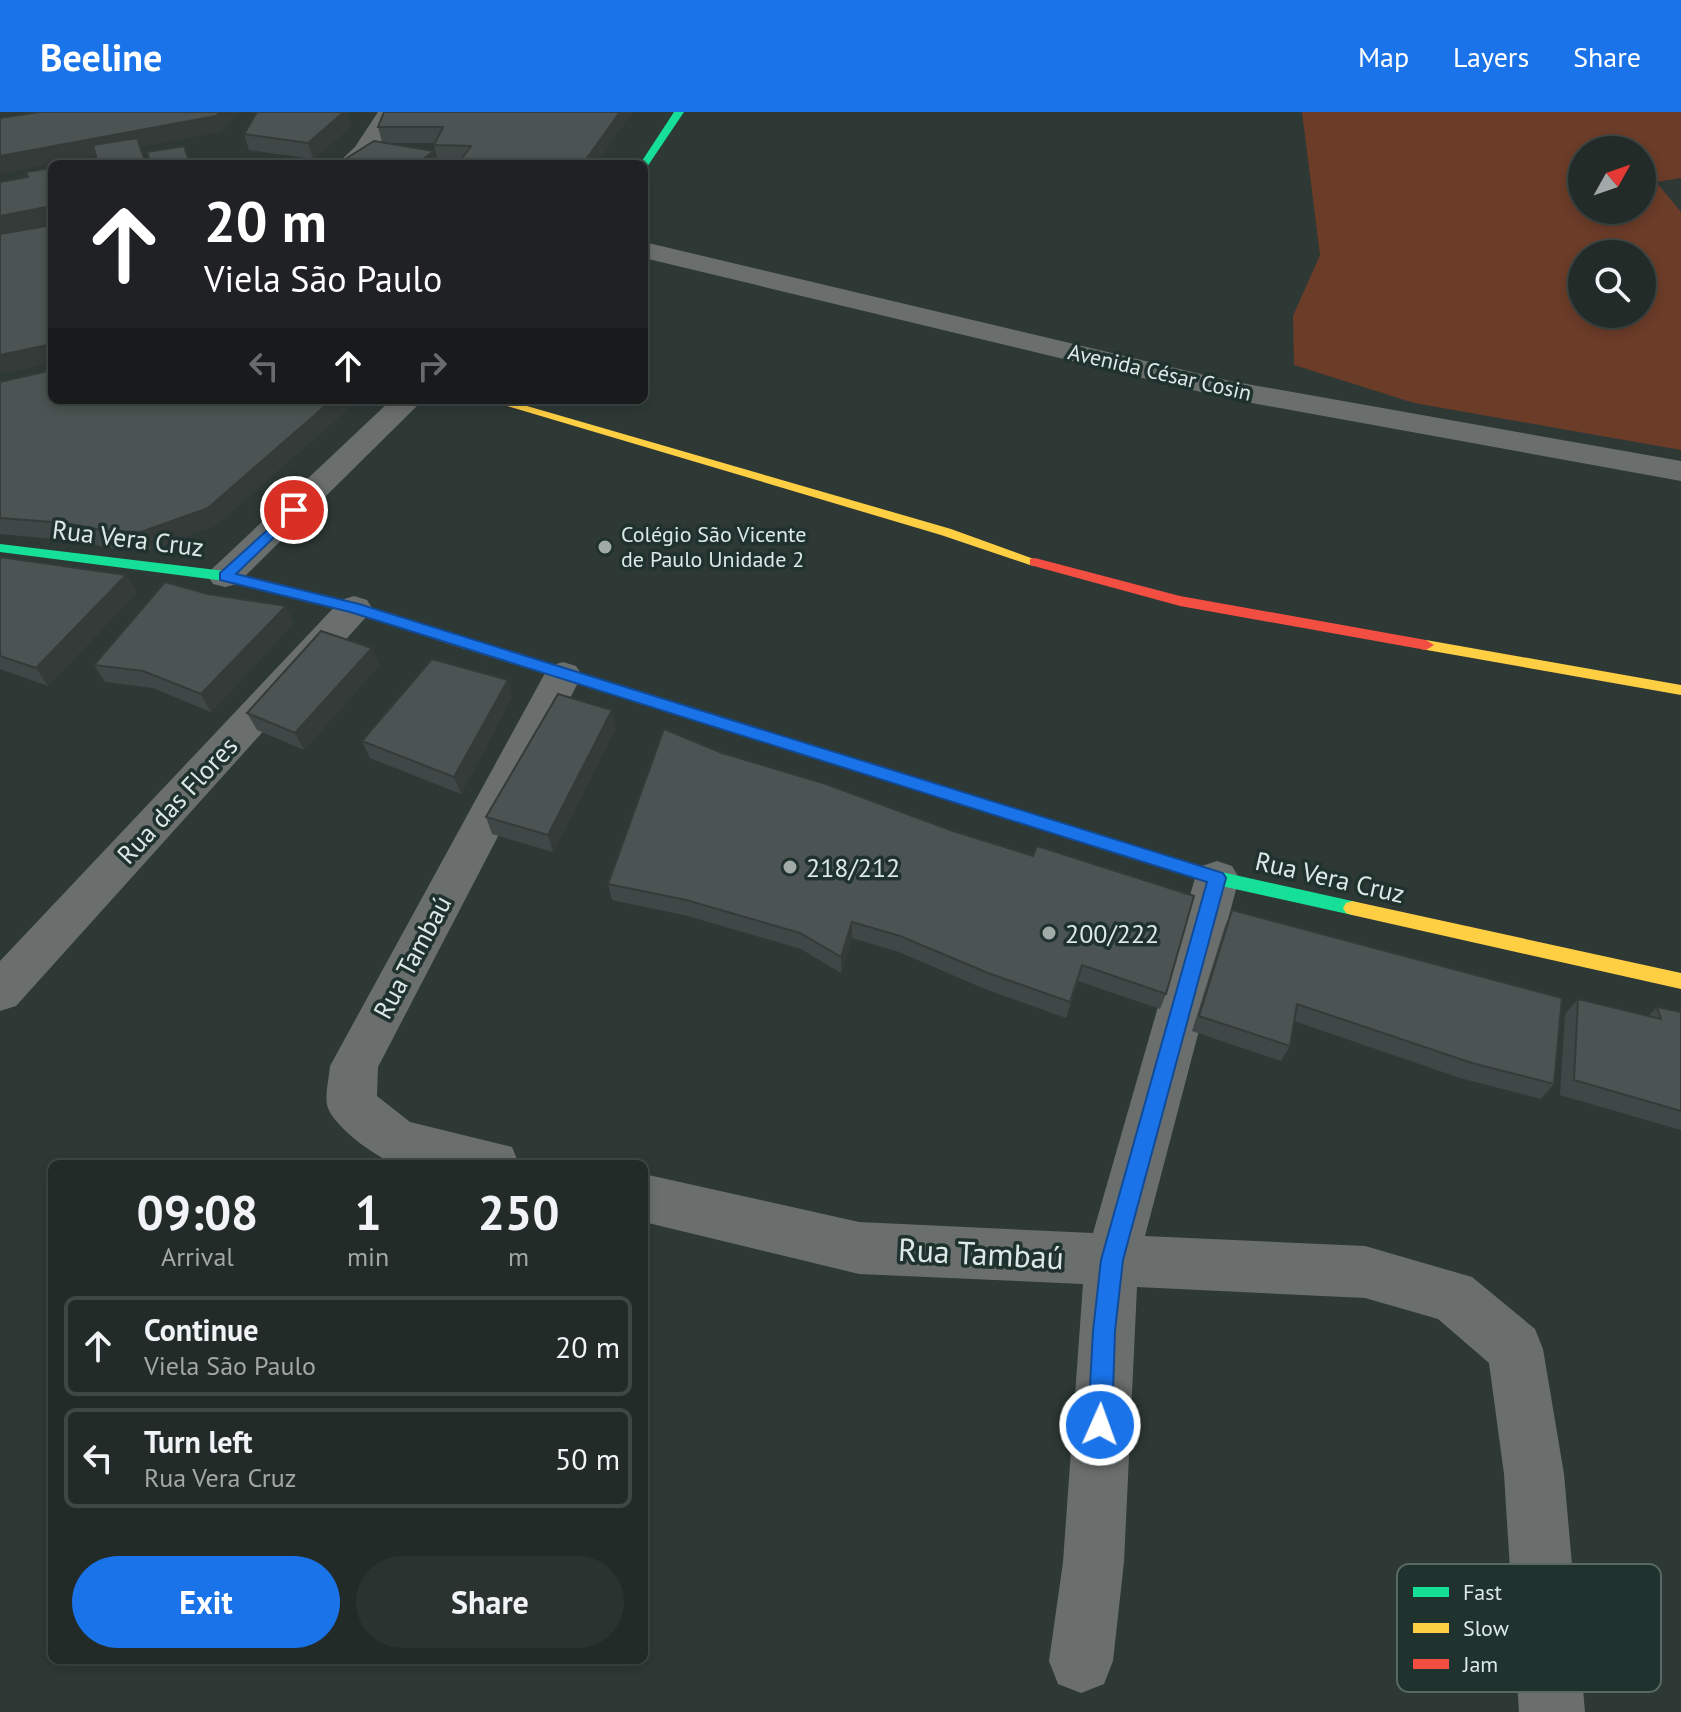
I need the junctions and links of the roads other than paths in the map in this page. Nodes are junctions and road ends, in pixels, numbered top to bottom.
1 (389, 112) edge
2 (679, 112) edge
3 (354, 160) edge
4 (647, 160) edge
5 (648, 251) edge
6 (404, 404) edge
7 (507, 404) edge
8 (1681, 471) edge
9 (0, 548) edge
10 (225, 576) junction
11 (354, 608) junction
12 (563, 675) junction
13 (1681, 690) edge
14 (1217, 878) junction
15 (1681, 981) edge
16 (0, 992) edge
17 (476, 1160) edge
18 (648, 1199) edge
19 (1112, 1260) junction
20 (1541, 1564) edge
21 (1081, 1661) dead end
22 (1550, 1692) edge
23 (1552, 1712) edge

1 - 3 street
2 - 4 street
5 - 8 street, Avenida César Cosin
6 - 10 street
7 - 13 street
9 - 10 street, Rua Vera Cruz
10 - 11 street, Rua Vera Cruz
11 - 12 street, Rua Vera Cruz
11 - 16 street, Rua das Flores
12 - 14 street, Rua Vera Cruz
12 - 17 street, Rua Tambaú
14 - 15 street, Rua Vera Cruz
14 - 19 street
18 - 19 street, Rua Tambaú
19 - 20 street, Rua Tambaú
19 - 21 street
22 - 23 street, Rua Tambaú

